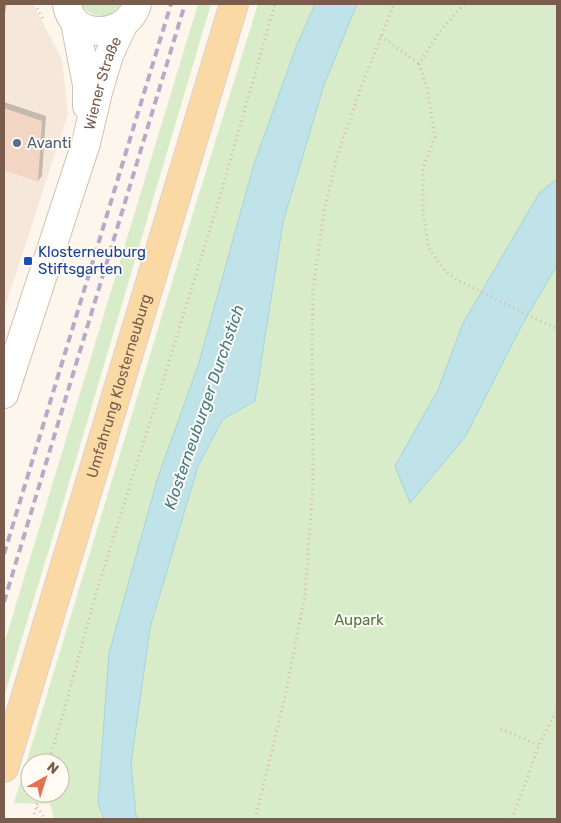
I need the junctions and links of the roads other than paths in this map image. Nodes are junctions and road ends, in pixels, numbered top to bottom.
1 (234, 4) edge
2 (71, 13) edge
3 (130, 14) edge
4 (86, 143) junction
5 (4, 394) edge
6 (4, 768) edge

1 - 6 main road, Umfahrung Klosterneuburg
2 - 3 street, Wiener Straße
2 - 4 street, Wiener Straße
3 - 4 street, Wiener Straße
4 - 5 street, Wiener Straße

